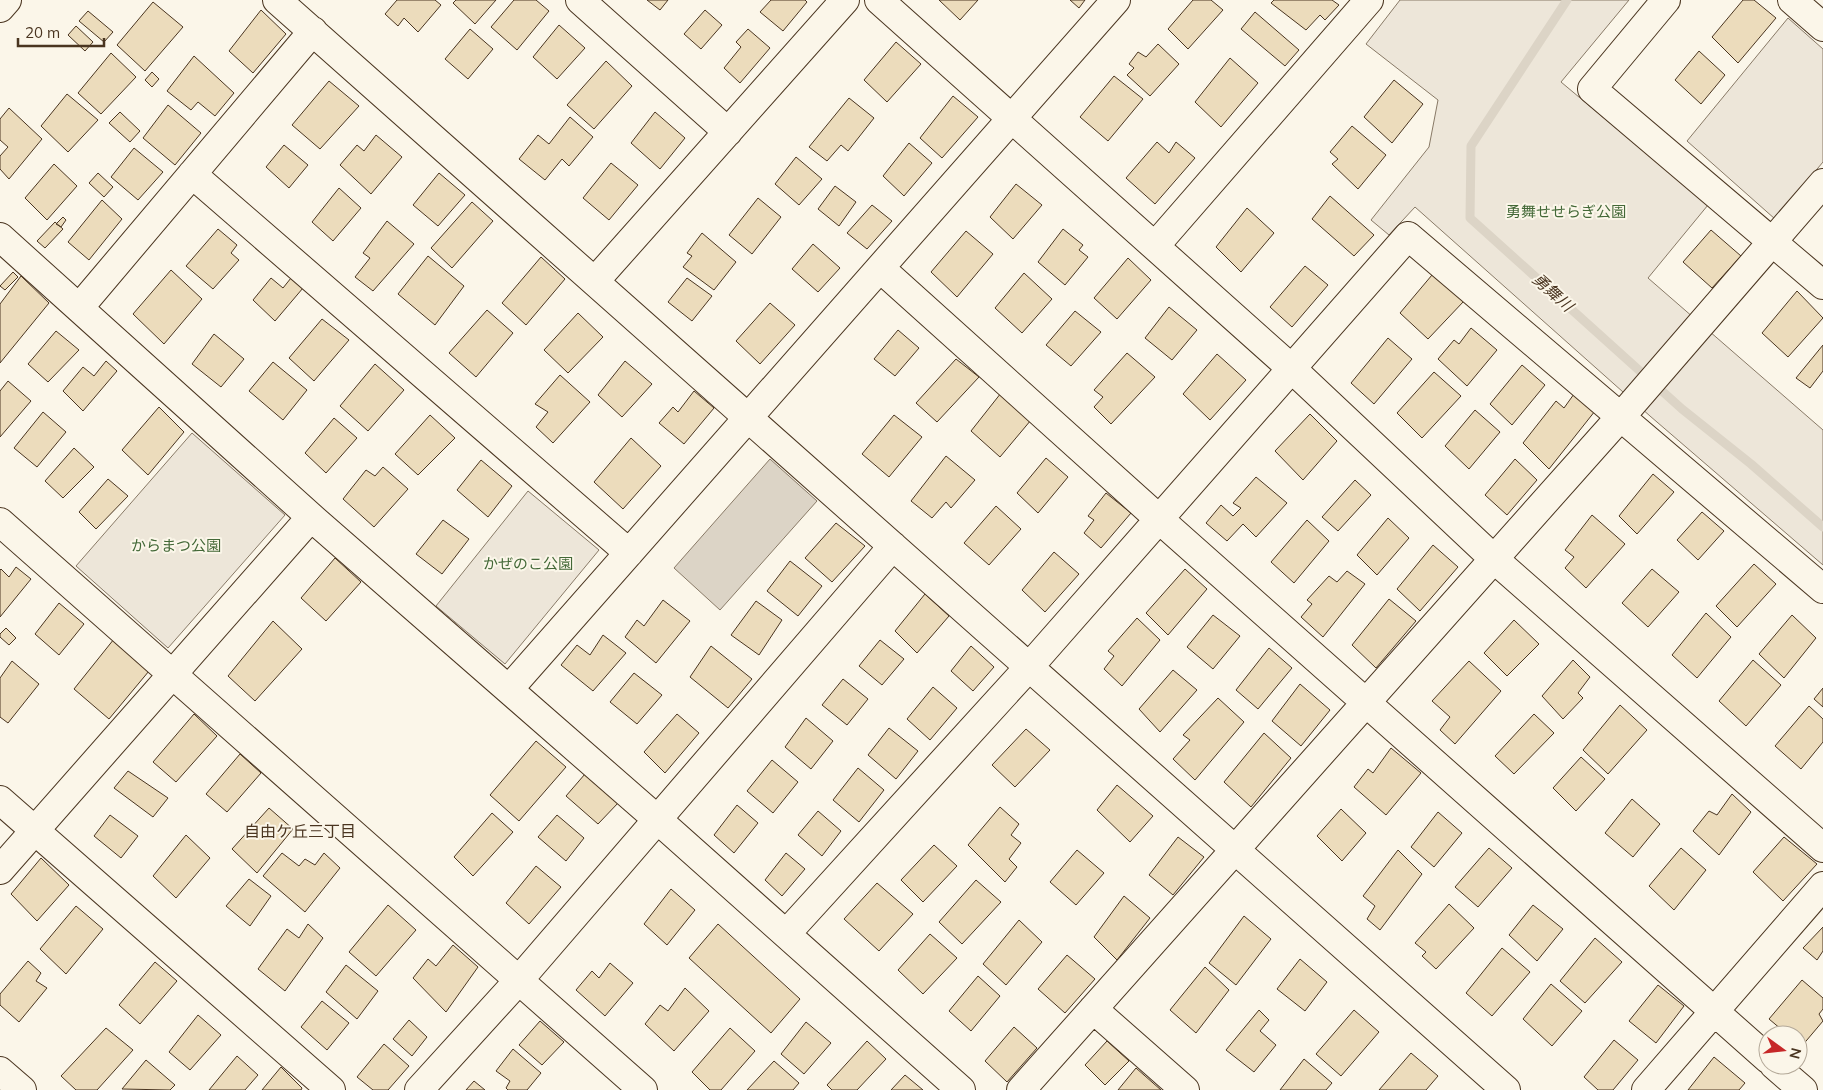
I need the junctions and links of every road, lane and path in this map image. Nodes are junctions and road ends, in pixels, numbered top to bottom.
1 (7, 0) edge
2 (277, 0) edge
3 (845, 0) edge
4 (879, 0) edge
5 (1116, 0) edge
6 (1369, 0) edge
7 (1666, 0) edge
8 (1792, 0) edge
9 (582, 1) edge
10 (0, 8) edge
11 (1823, 27) edge
12 (312, 31) junction
13 (1012, 119) junction
14 (728, 132) junction
15 (192, 174) junction
16 (1823, 183) edge
17 (0, 237) edge
18 (1773, 241) junction
19 (1154, 246) junction
20 (880, 268) junction
21 (595, 281) junction
22 (1823, 285) edge
23 (79, 308) junction
24 (1291, 368) junction
25 (1626, 411) junction
26 (749, 418) junction
27 (311, 517) junction
28 (1159, 519) junction
29 (0, 522) edge
30 (894, 546) junction
31 (629, 553) junction
32 (1494, 559) junction
33 (1823, 589) edge
34 (1029, 666) junction
35 (174, 675) junction
36 (509, 689) junction
37 (1366, 703) junction
38 (0, 800) edge
39 (658, 820) junction
40 (36, 832) junction
41 (1823, 848) edge
42 (1234, 849) junction
43 (0, 870) edge
44 (1823, 886) edge
45 (786, 934) junction
46 (519, 980) junction
47 (1093, 1009) junction
48 (1715, 1012) junction
49 (1758, 1050) edge
50 (0, 1071) edge
51 (1785, 1075) edge
52 (22, 1090) edge
53 (331, 1090) edge
54 (419, 1090) edge
55 (643, 1090) edge
56 (961, 1090) edge
57 (1021, 1090) edge
58 (1185, 1090) edge
59 (1506, 1090) edge
60 (1646, 1090) edge
61 (1802, 1090) edge

1 - 10 street
2 - 12 street
3 - 14 street
4 - 13 street
5 - 13 street
6 - 19 street
7 - 18 street
8 - 11 street
9 - 14 street
12 - 15 street
12 - 21 street
13 - 19 street
13 - 20 street
14 - 21 street
15 - 23 street
15 - 31 street
16 - 18 street
17 - 23 street
18 - 22 street
18 - 25 street
19 - 24 street
20 - 26 street
20 - 28 street
21 - 26 street
23 - 27 street
24 - 25 street
24 - 28 street
24 - 32 street
25 - 32 street
25 - 33 street
26 - 30 street
26 - 31 street
27 - 35 street
27 - 36 street
28 - 34 street
28 - 37 street
29 - 35 street
30 - 34 street
30 - 39 street
31 - 36 street
32 - 37 street
32 - 41 street
34 - 42 street
34 - 45 street
35 - 40 street
35 - 46 street
36 - 39 street
37 - 42 street
37 - 48 street
38 - 40 street
39 - 45 street
39 - 46 street
40 - 43 street
40 - 53 street
42 - 47 street
42 - 59 street
44 - 48 street
45 - 56 street
46 - 54 street
46 - 55 street
47 - 57 street
47 - 58 street
48 - 49 street
48 - 60 street
50 - 52 street
51 - 61 street

